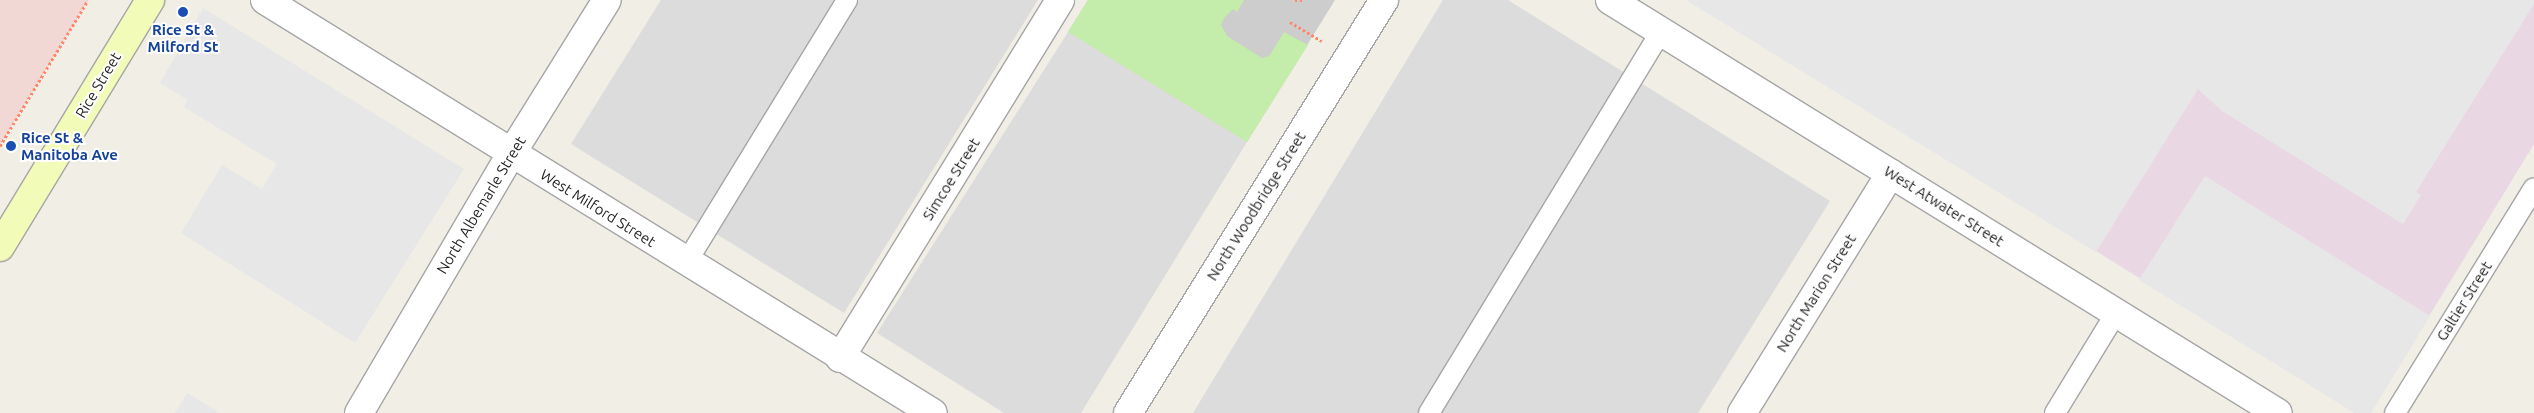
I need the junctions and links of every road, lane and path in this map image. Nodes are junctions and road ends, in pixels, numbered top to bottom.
1 (88, 0) edge
2 (150, 0) edge
3 (265, 0) edge
4 (607, 0) edge
5 (847, 0) edge
6 (1060, 0) edge
7 (1295, 0) edge
8 (1302, 0) edge
9 (1384, 0) edge
10 (1610, 0) edge
11 (1290, 22) dead end
12 (1661, 32) junction
13 (1325, 43) dead end
14 (0, 146) edge
15 (511, 154) junction
16 (1890, 173) junction
17 (2534, 188) edge
18 (5, 229) edge
19 (686, 263) junction
20 (2116, 313) junction
21 (840, 358) junction
22 (359, 413) edge
23 (933, 413) edge
24 (1128, 413) edge
25 (1429, 413) edge
26 (1742, 413) edge
27 (2055, 413) edge
28 (2278, 413) edge
29 (2394, 413) edge

1 - 14 path
2 - 18 main road, Rice Street
3 - 15 street, West Milford Street
4 - 15 street, North Albemarle Street
5 - 19 lane
6 - 21 street, Simcoe Street
7 - 8 path
9 - 24 street, North Woodbridge Street
10 - 12 street, West Atwater Street
11 - 13 path
12 - 16 street, West Atwater Street
12 - 25 lane
15 - 19 street, West Milford Street
15 - 22 street, North Albemarle Street
16 - 20 street, West Atwater Street
16 - 26 street, North Marion Street
17 - 29 lane, Galtier Street
19 - 21 street, West Milford Street
20 - 27 lane
20 - 28 street, West Atwater Street
21 - 23 street, West Milford Street

